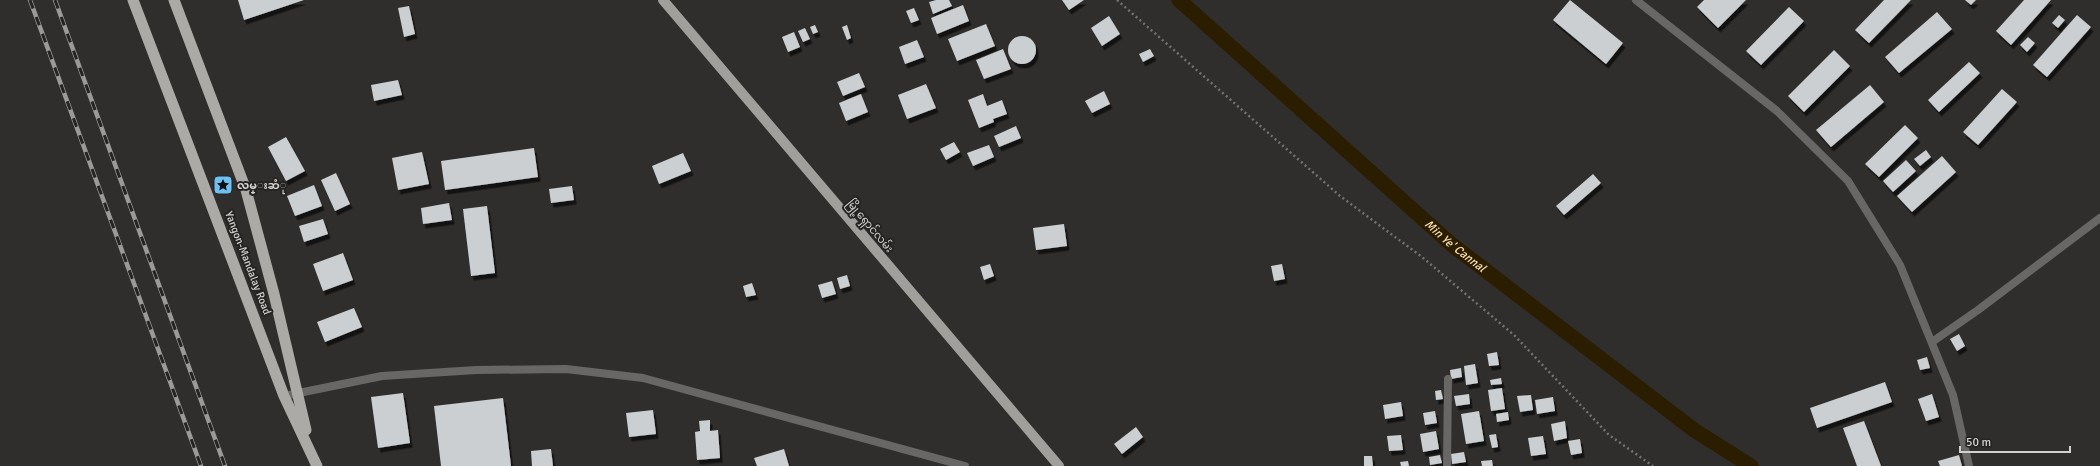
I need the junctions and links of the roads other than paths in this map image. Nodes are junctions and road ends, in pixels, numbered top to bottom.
1 (133, 0) edge
2 (174, 0) edge
3 (663, 0) edge
4 (1636, 0) edge
5 (2100, 218) edge
6 (1932, 342) junction
7 (1448, 379) dead end
8 (298, 394) junction
9 (284, 396) junction
10 (311, 450) junction
11 (317, 466) edge
12 (966, 466) edge
13 (1059, 466) edge
14 (1447, 466) edge
15 (1969, 466) edge

1 - 9 highway, Yangon-Mandalay Road
2 - 8 highway
3 - 13 main road, မြို့ရှောင်လမ်း
4 - 6 street
5 - 6 street
6 - 15 street
7 - 14 street
8 - 9 street
8 - 10 highway
8 - 12 street
9 - 10 highway, Yangon-Mandalay Road
10 - 11 highway, Yangon-Mandalay Road

